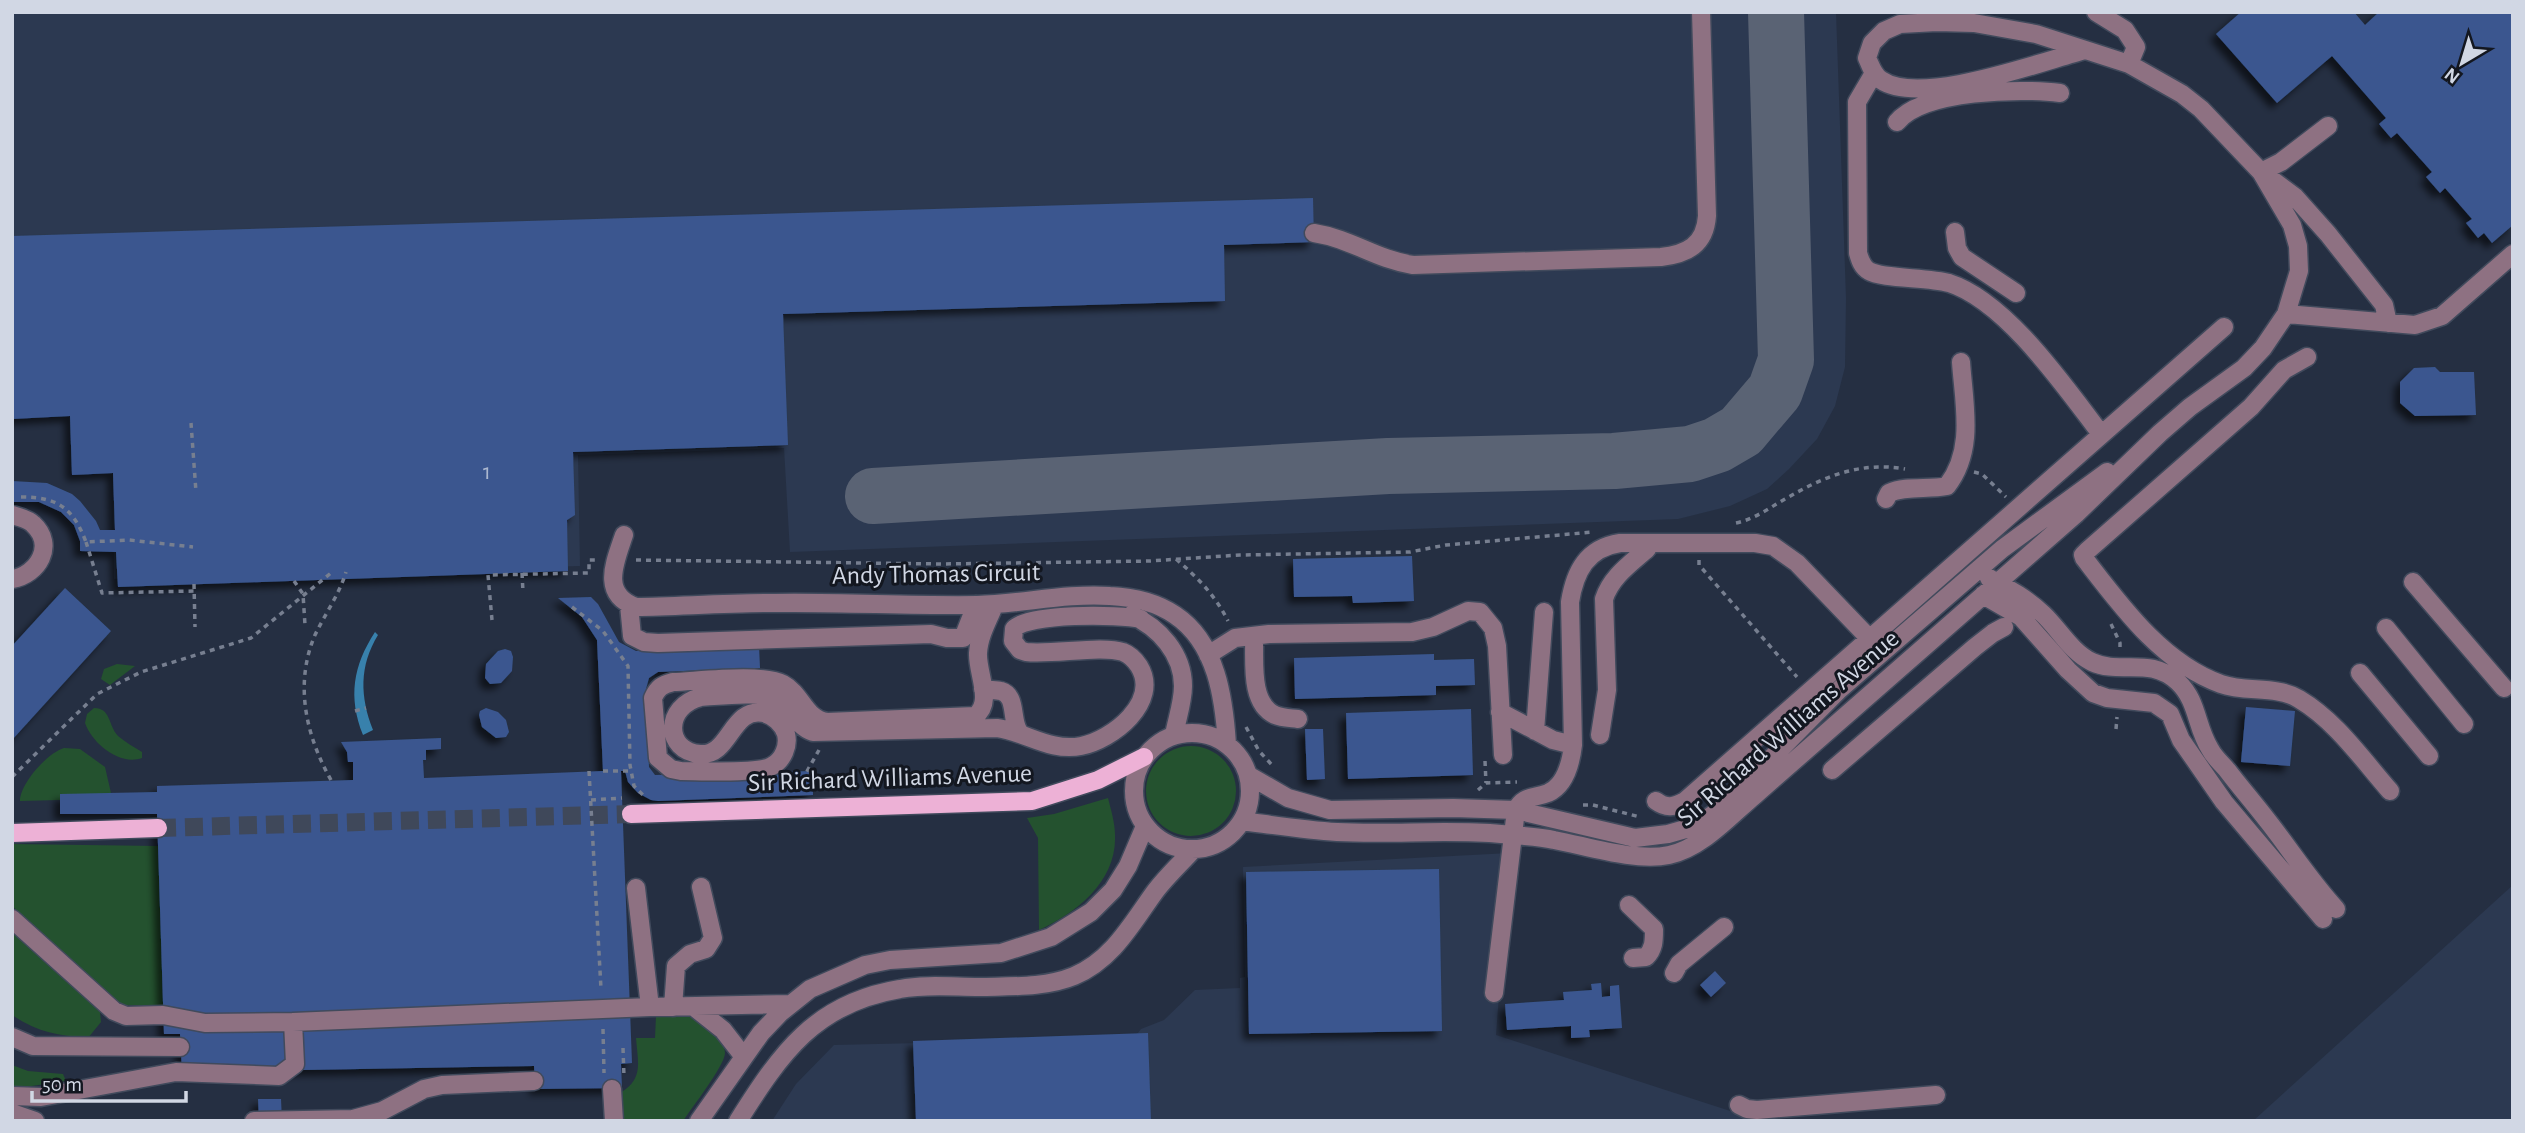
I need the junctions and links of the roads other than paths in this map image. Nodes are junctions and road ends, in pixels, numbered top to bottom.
1 (1701, 12) edge
2 (1955, 12) edge
3 (2096, 12) edge
4 (1937, 22) junction
5 (2085, 50) junction
6 (2129, 64) junction
7 (1874, 73) junction
8 (2060, 93) dead end
9 (1897, 122) dead end
10 (2328, 126) dead end
11 (2261, 172) junction
12 (1955, 232) dead end
13 (1314, 233) dead end
14 (2513, 254) edge
15 (2016, 293) dead end
16 (2286, 314) junction
17 (2388, 323) junction
18 (2224, 327) dead end
19 (2307, 357) dead end
20 (1961, 362) dead end
21 (2101, 434) junction
22 (2132, 459) junction
23 (1886, 499) dead end
24 (12, 514) edge
25 (624, 535) dead end
26 (1647, 549) dead end
27 (1977, 571) junction
28 (12, 579) edge
29 (2413, 582) dead end
30 (1990, 589) junction
31 (1004, 604) junction
32 (629, 605) junction
33 (976, 605) junction
34 (1544, 612) dead end
35 (1141, 619) junction
36 (2004, 628) dead end
37 (2386, 628) dead end
38 (1254, 636) junction
39 (1870, 639) junction
40 (1208, 655) junction
41 (2360, 673) dead end
42 (2504, 688) dead end
43 (983, 689) junction
44 (1500, 712) junction
45 (1298, 719) dead end
46 (2464, 724) dead end
47 (1535, 731) junction
48 (1020, 733) junction
49 (1174, 735) junction
50 (1600, 735) dead end
51 (1227, 744) junction
52 (1573, 745) junction
53 (1494, 756) road end
54 (2428, 756) dead end
55 (1144, 757) junction
56 (1832, 770) dead end
57 (1248, 775) junction
58 (2390, 790) dead end
59 (1656, 801) dead end
60 (1516, 810) junction
61 (631, 814) tunnel mouth
62 (1242, 821) junction
63 (1145, 826) junction
64 (158, 828) tunnel mouth
65 (12, 833) edge
66 (1514, 835) junction
67 (1193, 850) junction
68 (701, 887) dead end
69 (636, 888) dead end
70 (1629, 905) dead end
71 (12, 919) edge
72 (1724, 927) dead end
73 (1633, 958) dead end
74 (1674, 973) dead end
75 (1494, 993) dead end
76 (791, 1004) junction
77 (650, 1007) junction
78 (673, 1007) junction
79 (694, 1007) junction
80 (293, 1022) junction
81 (12, 1037) edge
82 (180, 1047) dead end
83 (744, 1057) junction
84 (534, 1081) dead end
85 (608, 1083) road end
86 (1936, 1095) dead end
87 (12, 1096) edge
88 (1739, 1105) dead end
89 (12, 1113) edge
90 (35, 1121) edge
91 (254, 1121) edge
92 (614, 1121) edge
93 (699, 1121) edge
94 (738, 1121) edge

1 - 13 street
2 - 4 street
3 - 6 street
4 - 5 street, Sir Richard Williams Avenue
4 - 7 street, Sir Richard Williams Avenue
5 - 6 street, Sir Richard Williams Avenue
5 - 7 street
6 - 11 street, Sir Richard Williams Avenue
7 - 21 street
8 - 9 street
10 - 11 street
11 - 16 street, Sir Richard Williams Avenue
11 - 17 street
12 - 15 street
14 - 17 street
16 - 17 street
16 - 22 street, Sir Richard Williams Avenue
18 - 21 street
19 - 58 street
20 - 23 street
21 - 39 street
22 - 27 street, Sir Richard Williams Avenue
22 - 30 street, Sir Richard Williams Avenue
24 - 28 street
25 - 32 street
26 - 50 street
27 - 30 street
27 - 60 street, Sir Richard Williams Avenue
29 - 42 street
30 - 30 street
30 - 66 street, Sir Richard Williams Avenue
31 - 33 street, Andy Thomas Circuit
31 - 35 street
31 - 40 street, Andy Thomas Circuit
31 - 43 street
32 - 33 street, Andy Thomas Circuit
32 - 33 street
34 - 47 street
35 - 48 street
35 - 49 street
36 - 56 street
37 - 46 street
38 - 40 street
38 - 44 street
38 - 45 street
39 - 52 street
39 - 59 street
40 - 51 street, Andy Thomas Circuit
41 - 54 street
43 - 48 street
43 - 48 street
44 - 47 street
44 - 53 street
47 - 52 street
49 - 51 street
49 - 55 street
51 - 57 street
52 - 60 street
55 - 61 main road, Sir Richard Williams Avenue
55 - 63 street
57 - 60 street, Sir Richard Williams Avenue
57 - 62 street
60 - 66 street
62 - 66 street, Sir Richard Williams Avenue
62 - 67 street
63 - 67 street
63 - 76 street
64 - 65 main road
66 - 75 street
67 - 94 street
68 - 78 street
69 - 77 street
70 - 73 street
71 - 80 street
72 - 74 street
76 - 79 street
76 - 83 street
77 - 78 street
77 - 80 street
78 - 79 street
79 - 83 street
80 - 87 street
81 - 82 street
83 - 93 street
84 - 91 street
85 - 92 street
86 - 88 street
89 - 90 street

